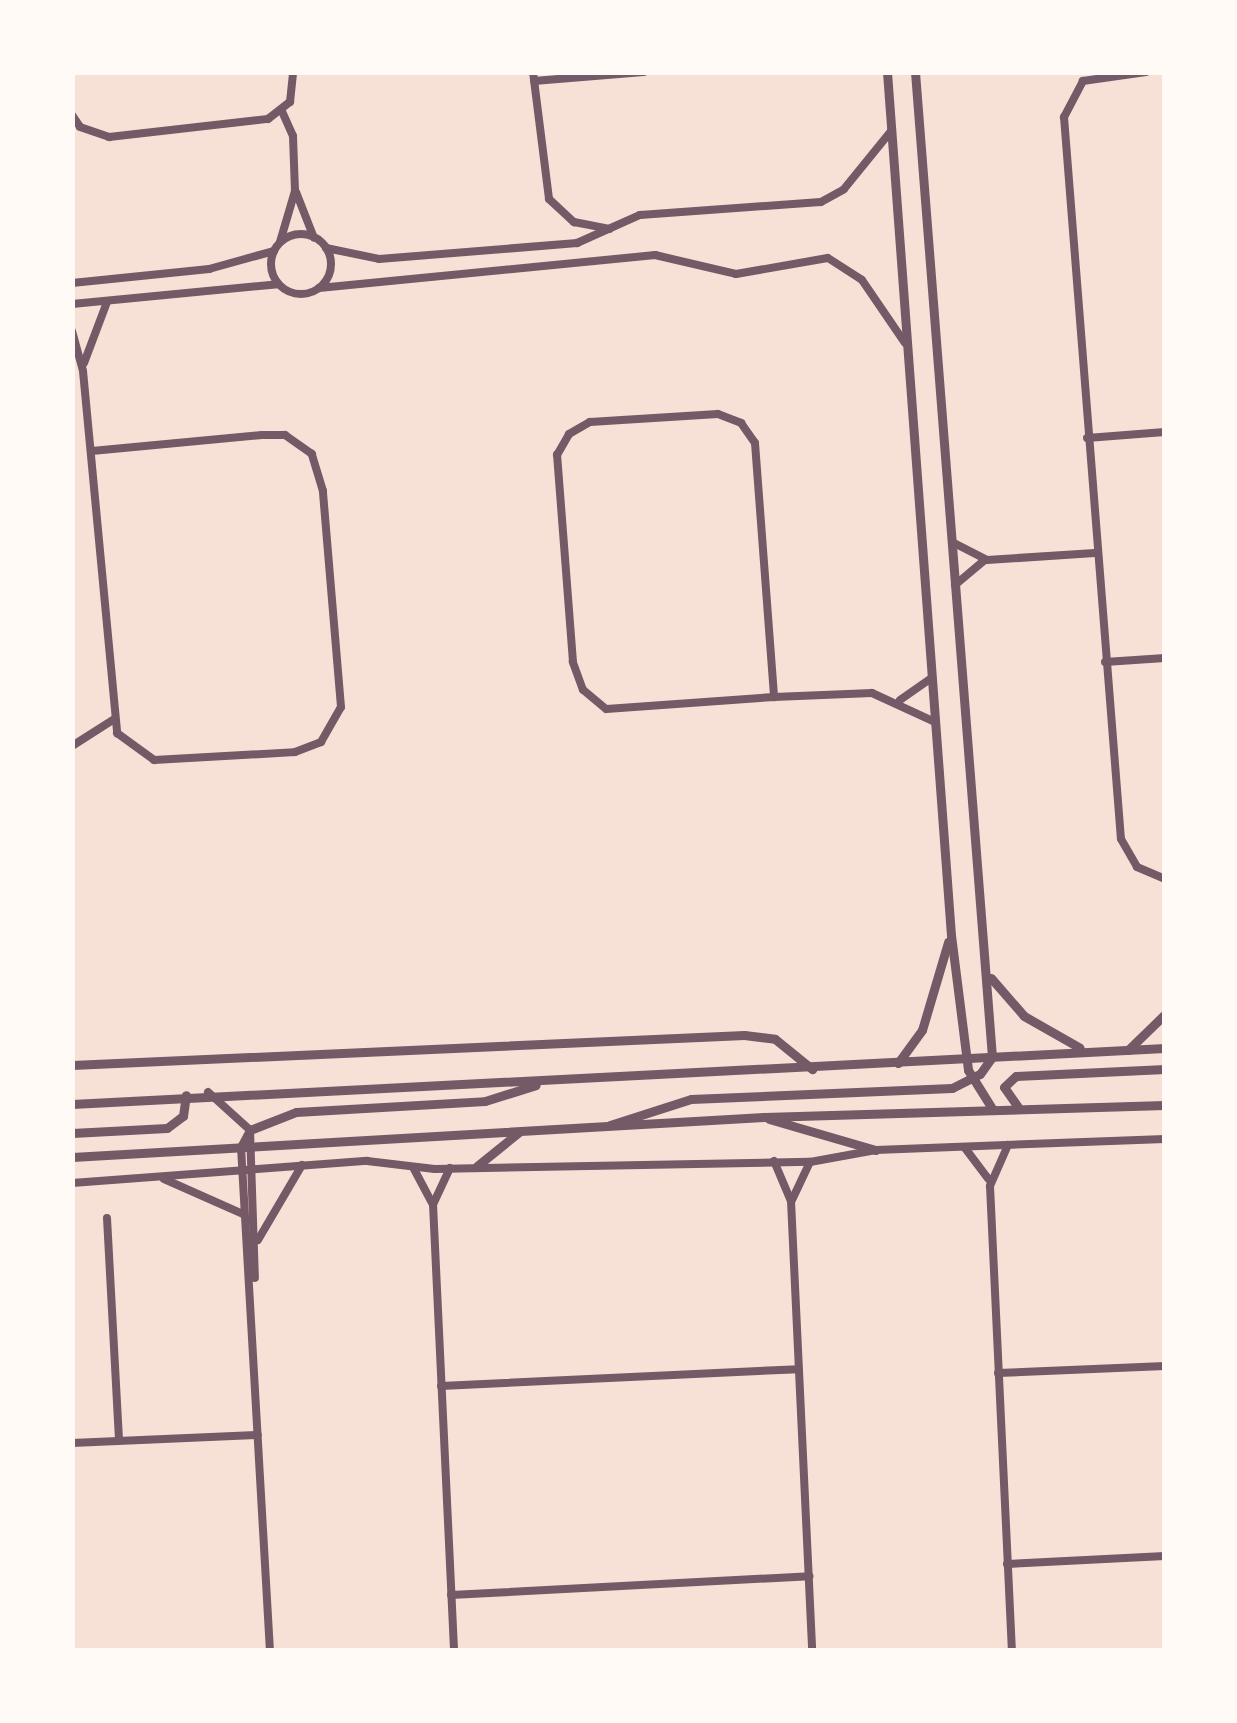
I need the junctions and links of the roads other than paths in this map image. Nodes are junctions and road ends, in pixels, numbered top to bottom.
1 (292, 72) edge
2 (644, 72) edge
3 (887, 72) edge
4 (915, 72) edge
5 (1146, 72) edge
6 (533, 76) edge
7 (282, 111) junction
8 (72, 115) edge
9 (892, 129) junction
10 (295, 191) junction
11 (610, 229) junction
12 (314, 238) junction
13 (277, 248) junction
14 (326, 248) junction
15 (72, 283) edge
16 (278, 284) junction
17 (319, 288) junction
18 (106, 302) junction
19 (72, 304) edge
20 (72, 331) edge
21 (909, 350) junction
22 (83, 370) junction
23 (1165, 432) edge
24 (1087, 438) junction
25 (92, 451) junction
26 (952, 542) junction
27 (1095, 554) junction
28 (987, 560) junction
29 (955, 585) junction
30 (1165, 658) edge
31 (1105, 662) junction
32 (932, 678) junction
33 (774, 697) junction
34 (899, 700) junction
35 (113, 720) junction
36 (935, 722) junction
37 (72, 746) edge
38 (973, 789) junction
39 (943, 792) junction
40 (1165, 879) edge
41 (951, 935) junction
42 (988, 973) junction
43 (1165, 1014) edge
44 (1165, 1048) edge
45 (1128, 1050) junction
46 (1089, 1051) junction
47 (992, 1057) junction
48 (967, 1059) junction
49 (898, 1063) junction
50 (72, 1065) edge
51 (812, 1069) junction
52 (1165, 1069) edge
53 (971, 1081) junction
54 (541, 1082) junction
55 (208, 1092) junction
56 (186, 1095) junction
57 (72, 1103) edge
58 (1165, 1105) edge
59 (1019, 1108) junction
60 (993, 1110) junction
61 (764, 1117) junction
62 (610, 1125) junction
63 (250, 1130) junction
64 (521, 1130) junction
65 (72, 1133) edge
66 (1165, 1139) edge
67 (1008, 1145) junction
68 (247, 1147) junction
69 (963, 1147) junction
70 (876, 1150) junction
71 (72, 1157) edge
72 (773, 1160) junction
73 (810, 1162) junction
74 (302, 1165) junction
75 (476, 1166) junction
76 (451, 1167) junction
77 (254, 1168) junction
78 (414, 1168) junction
79 (241, 1170) junction
80 (154, 1176) junction
81 (72, 1183) edge
82 (990, 1186) junction
83 (791, 1201) junction
84 (433, 1204) junction
85 (244, 1215) junction
86 (107, 1218) dead end
87 (258, 1241) junction
88 (254, 1280) junction
89 (1165, 1366) edge
90 (799, 1369) junction
91 (998, 1372) junction
92 (441, 1386) junction
93 (258, 1436) junction
94 (119, 1441) junction
95 (72, 1443) edge
96 (1165, 1556) edge
97 (1007, 1564) junction
98 (809, 1576) junction
99 (451, 1595) junction
100 (270, 1651) edge
101 (454, 1651) edge
102 (812, 1651) edge
103 (1012, 1651) edge

1 - 7 street
2 - 6 street
3 - 9 street
4 - 26 street
5 - 24 street
6 - 11 street
7 - 8 street
7 - 10 street
9 - 11 street
9 - 21 street
10 - 12 street
10 - 13 street
11 - 14 street
12 - 13 street
12 - 14 street
13 - 15 street
13 - 16 street
14 - 17 street
16 - 17 street
16 - 18 street
17 - 21 street
18 - 19 street
18 - 22 street
20 - 22 street
21 - 32 street
22 - 25 street
23 - 24 street
24 - 27 street
25 - 35 street
25 - 35 street
26 - 28 street
26 - 29 street
27 - 28 street
27 - 31 street
28 - 29 street
29 - 38 street
30 - 31 street
31 - 40 street
32 - 34 street
32 - 36 street
33 - 33 street
33 - 34 street
34 - 36 street
35 - 37 street
36 - 39 street
38 - 39 street
38 - 42 street
39 - 41 street
41 - 48 street
41 - 49 street
42 - 46 street
42 - 47 street
43 - 45 street
44 - 45 street
45 - 46 street
46 - 47 street
47 - 48 street
47 - 53 street
48 - 49 street
48 - 53 street
49 - 51 street
50 - 51 street
51 - 54 street
52 - 59 street
53 - 60 street
53 - 62 street
54 - 55 street
54 - 63 street
55 - 56 street
55 - 63 street
56 - 57 street
56 - 65 street
58 - 59 street
59 - 60 street
60 - 61 street
61 - 62 street
61 - 70 street
62 - 64 street
63 - 68 street
64 - 68 street
64 - 75 street
66 - 67 street
67 - 69 street
67 - 82 street
68 - 71 street
68 - 77 street
68 - 79 street
69 - 70 street
69 - 82 street
70 - 73 street
72 - 73 street
72 - 75 street
72 - 83 street
73 - 83 street
74 - 77 street
74 - 78 street
74 - 87 street
75 - 76 street
76 - 78 street
76 - 84 street
77 - 79 street
77 - 87 street
78 - 84 street
79 - 80 street
79 - 85 street
80 - 81 street
80 - 85 street
82 - 91 street
83 - 90 street
84 - 92 street
85 - 88 street
86 - 94 street
87 - 88 street
88 - 93 street
89 - 91 street
90 - 92 street
90 - 98 street
91 - 97 street
92 - 99 street
93 - 94 street
93 - 100 street
94 - 95 street
96 - 97 street
97 - 103 street
98 - 99 street
98 - 102 street
99 - 101 street

